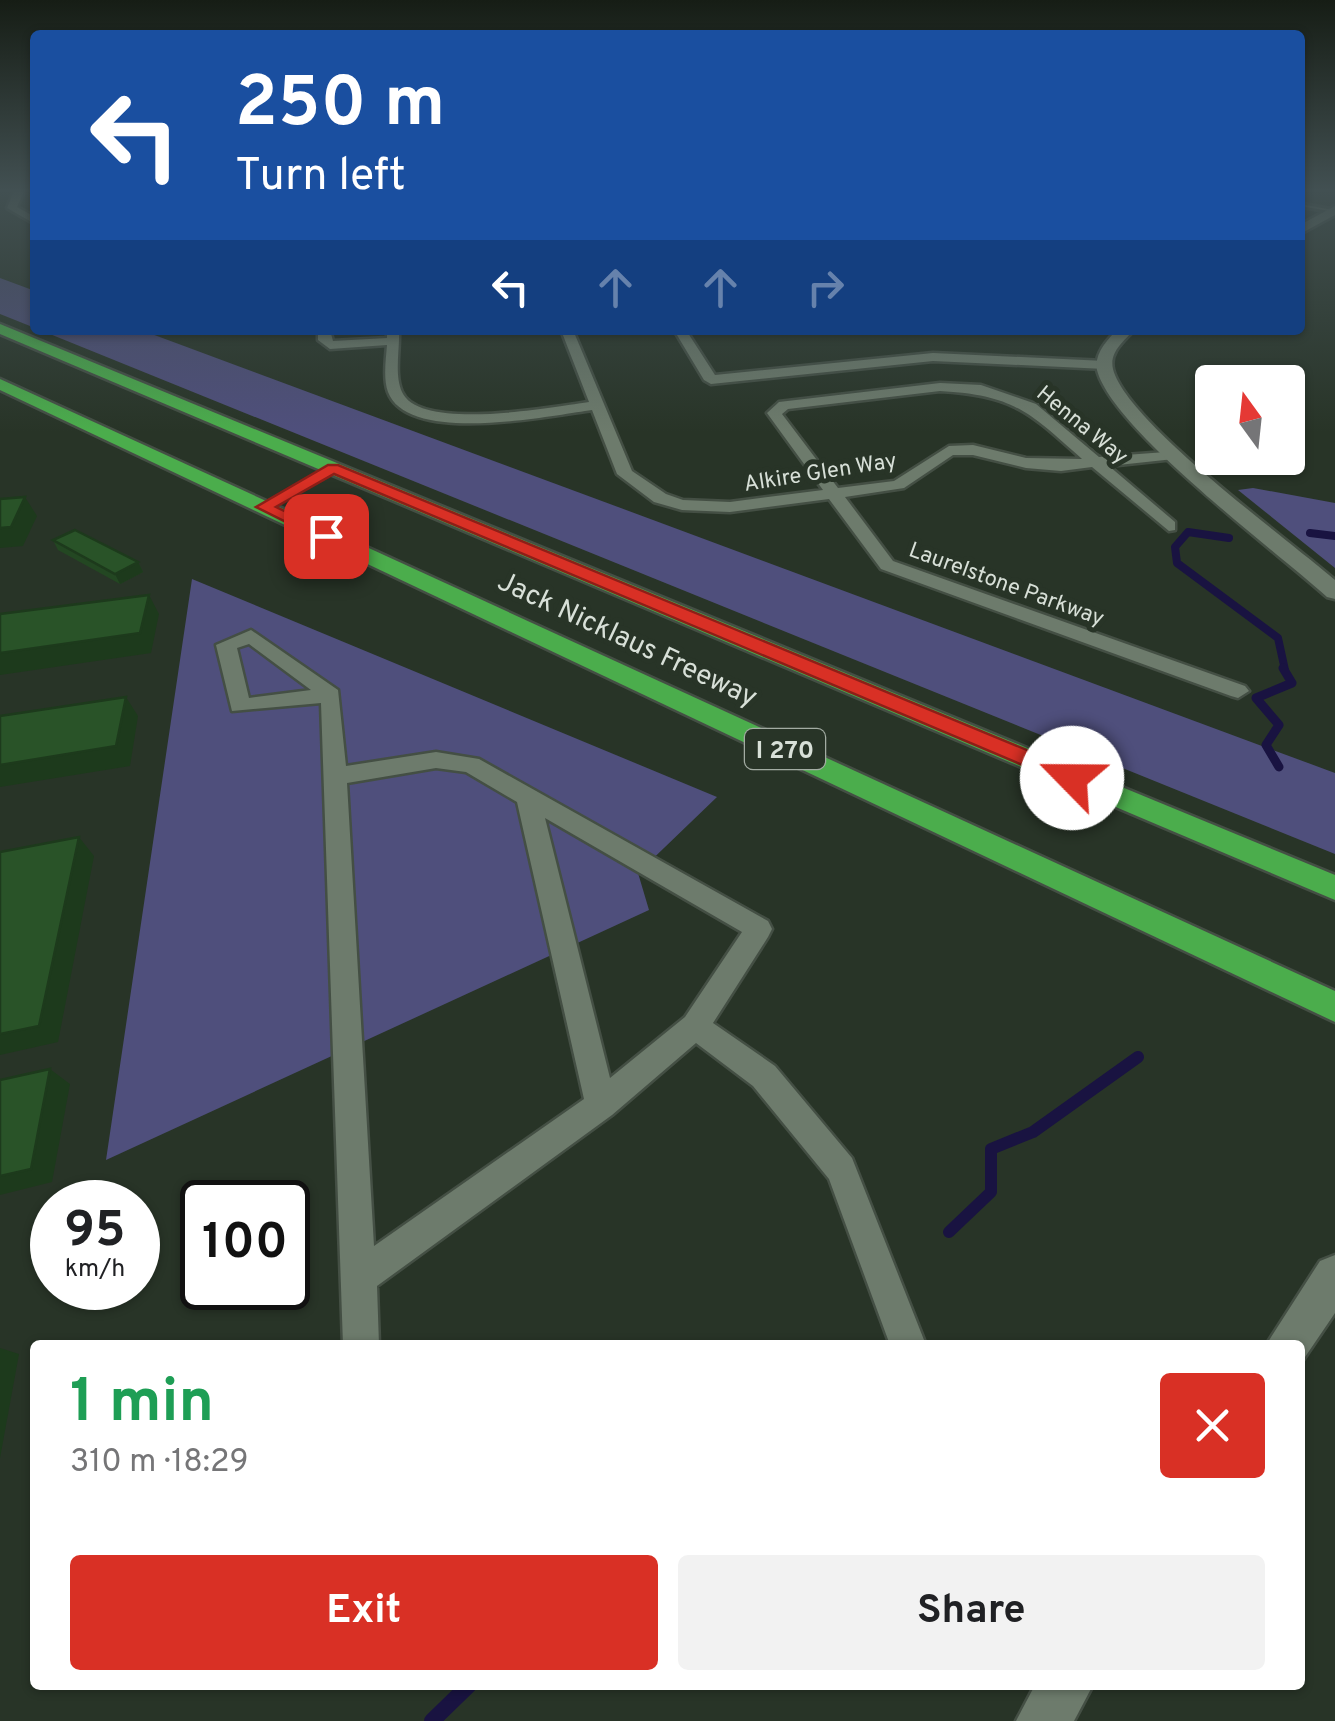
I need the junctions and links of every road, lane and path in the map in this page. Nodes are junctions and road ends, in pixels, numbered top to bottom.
1 (0, 329) edge
2 (324, 335) edge
3 (393, 335) edge
4 (569, 335) edge
5 (683, 335) edge
6 (1121, 335) edge
7 (1105, 366) junction
8 (0, 384) edge
9 (596, 405) junction
10 (776, 408) joint
11 (1174, 454) junction
12 (1096, 463) junction
13 (333, 468) junction
14 (834, 495) junction
15 (1235, 506) junction
16 (264, 507) junction
17 (1169, 526) dead end
18 (1335, 574) edge
19 (1335, 592) edge
20 (1238, 691) dead end
21 (332, 695) junction
22 (338, 776) junction
23 (528, 797) junction
24 (1335, 888) edge
25 (1320, 1000) edge
26 (694, 1026) junction
27 (601, 1106) junction
28 (1335, 1276) edge
29 (358, 1278) junction
30 (361, 1340) edge
31 (906, 1340) edge
32 (1291, 1340) edge
33 (1063, 1690) edge
34 (1043, 1721) edge

1 - 13 highway, Jack Nicklaus Freeway
2 - 3 street
3 - 9 street
4 - 9 street, Alkire Glen Way
5 - 7 street
6 - 7 street
7 - 11 street
8 - 16 highway, Jack Nicklaus Freeway / I 270
9 - 14 street, Alkire Glen Way
10 - 12 street, Henna Way
10 - 14 street, Laurelstone Parkway
11 - 12 street, Alkire Glen Way
11 - 15 street
12 - 14 street, Alkire Glen Way
12 - 17 street, Henna Way
13 - 16 lane
13 - 24 highway, Jack Nicklaus Freeway
14 - 20 street, Laurelstone Parkway
15 - 18 street
15 - 19 street
16 - 25 highway, Jack Nicklaus Freeway / I 270
21 - 21 street
21 - 22 street
22 - 23 street
22 - 29 street
23 - 26 street
23 - 27 street
26 - 27 street
26 - 31 street
27 - 29 street
28 - 32 street
29 - 30 street
33 - 34 street

